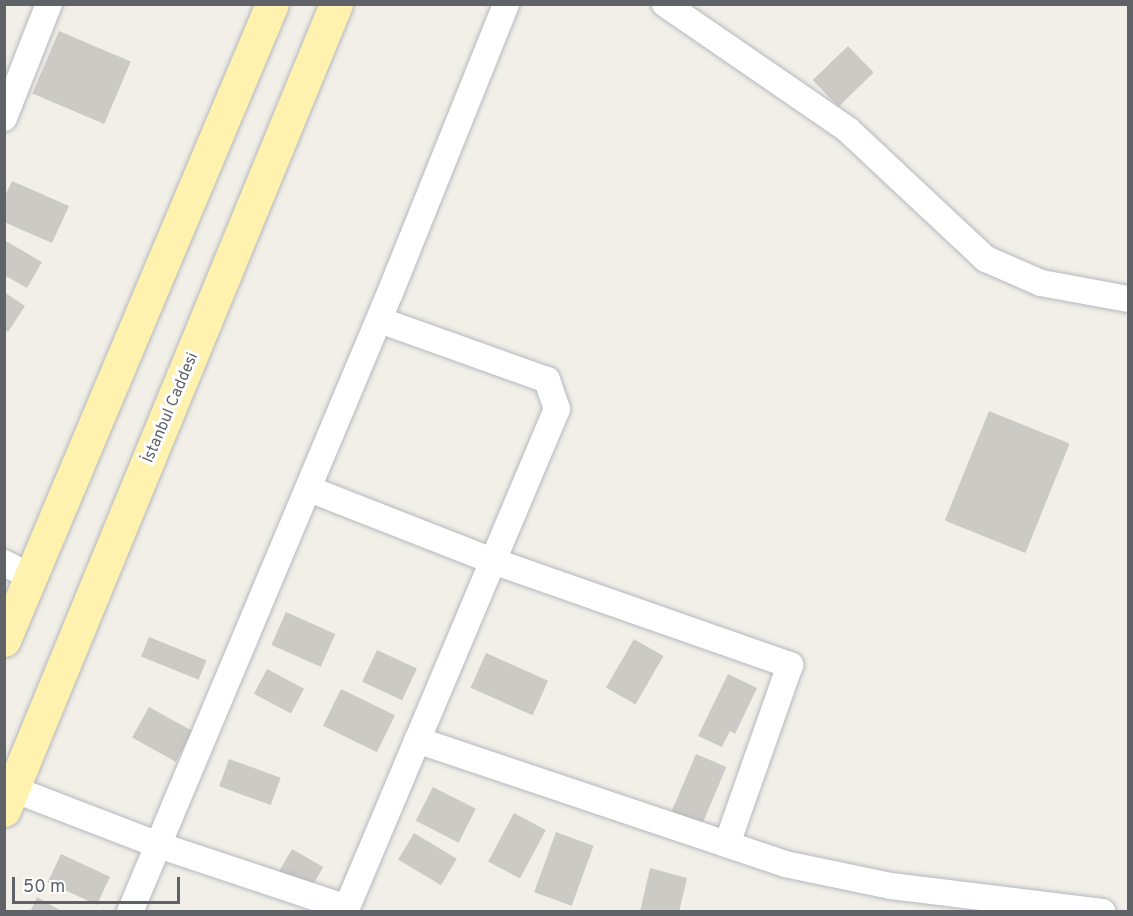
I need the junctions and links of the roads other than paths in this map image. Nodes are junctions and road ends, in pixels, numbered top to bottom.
1 (49, 4) edge
2 (272, 4) edge
3 (336, 4) edge
4 (506, 4) edge
5 (665, 4) edge
6 (4, 118) edge
7 (1128, 299) edge
8 (379, 320) junction
9 (309, 489) junction
10 (493, 561) junction
11 (18, 570) edge
12 (4, 640) edge
13 (417, 740) junction
14 (9, 800) edge
15 (728, 844) junction
16 (158, 845) junction
17 (346, 910) edge
18 (130, 912) edge
19 (1102, 912) edge

1 - 6 street
2 - 11 main road
3 - 14 main road, İstanbul Caddesi
4 - 8 street
5 - 7 street
8 - 9 street
8 - 10 street
9 - 10 street
9 - 16 street
10 - 13 street
10 - 15 street
11 - 12 main road
13 - 15 street
13 - 17 street
14 - 16 street
15 - 19 street
16 - 17 street
16 - 18 street

